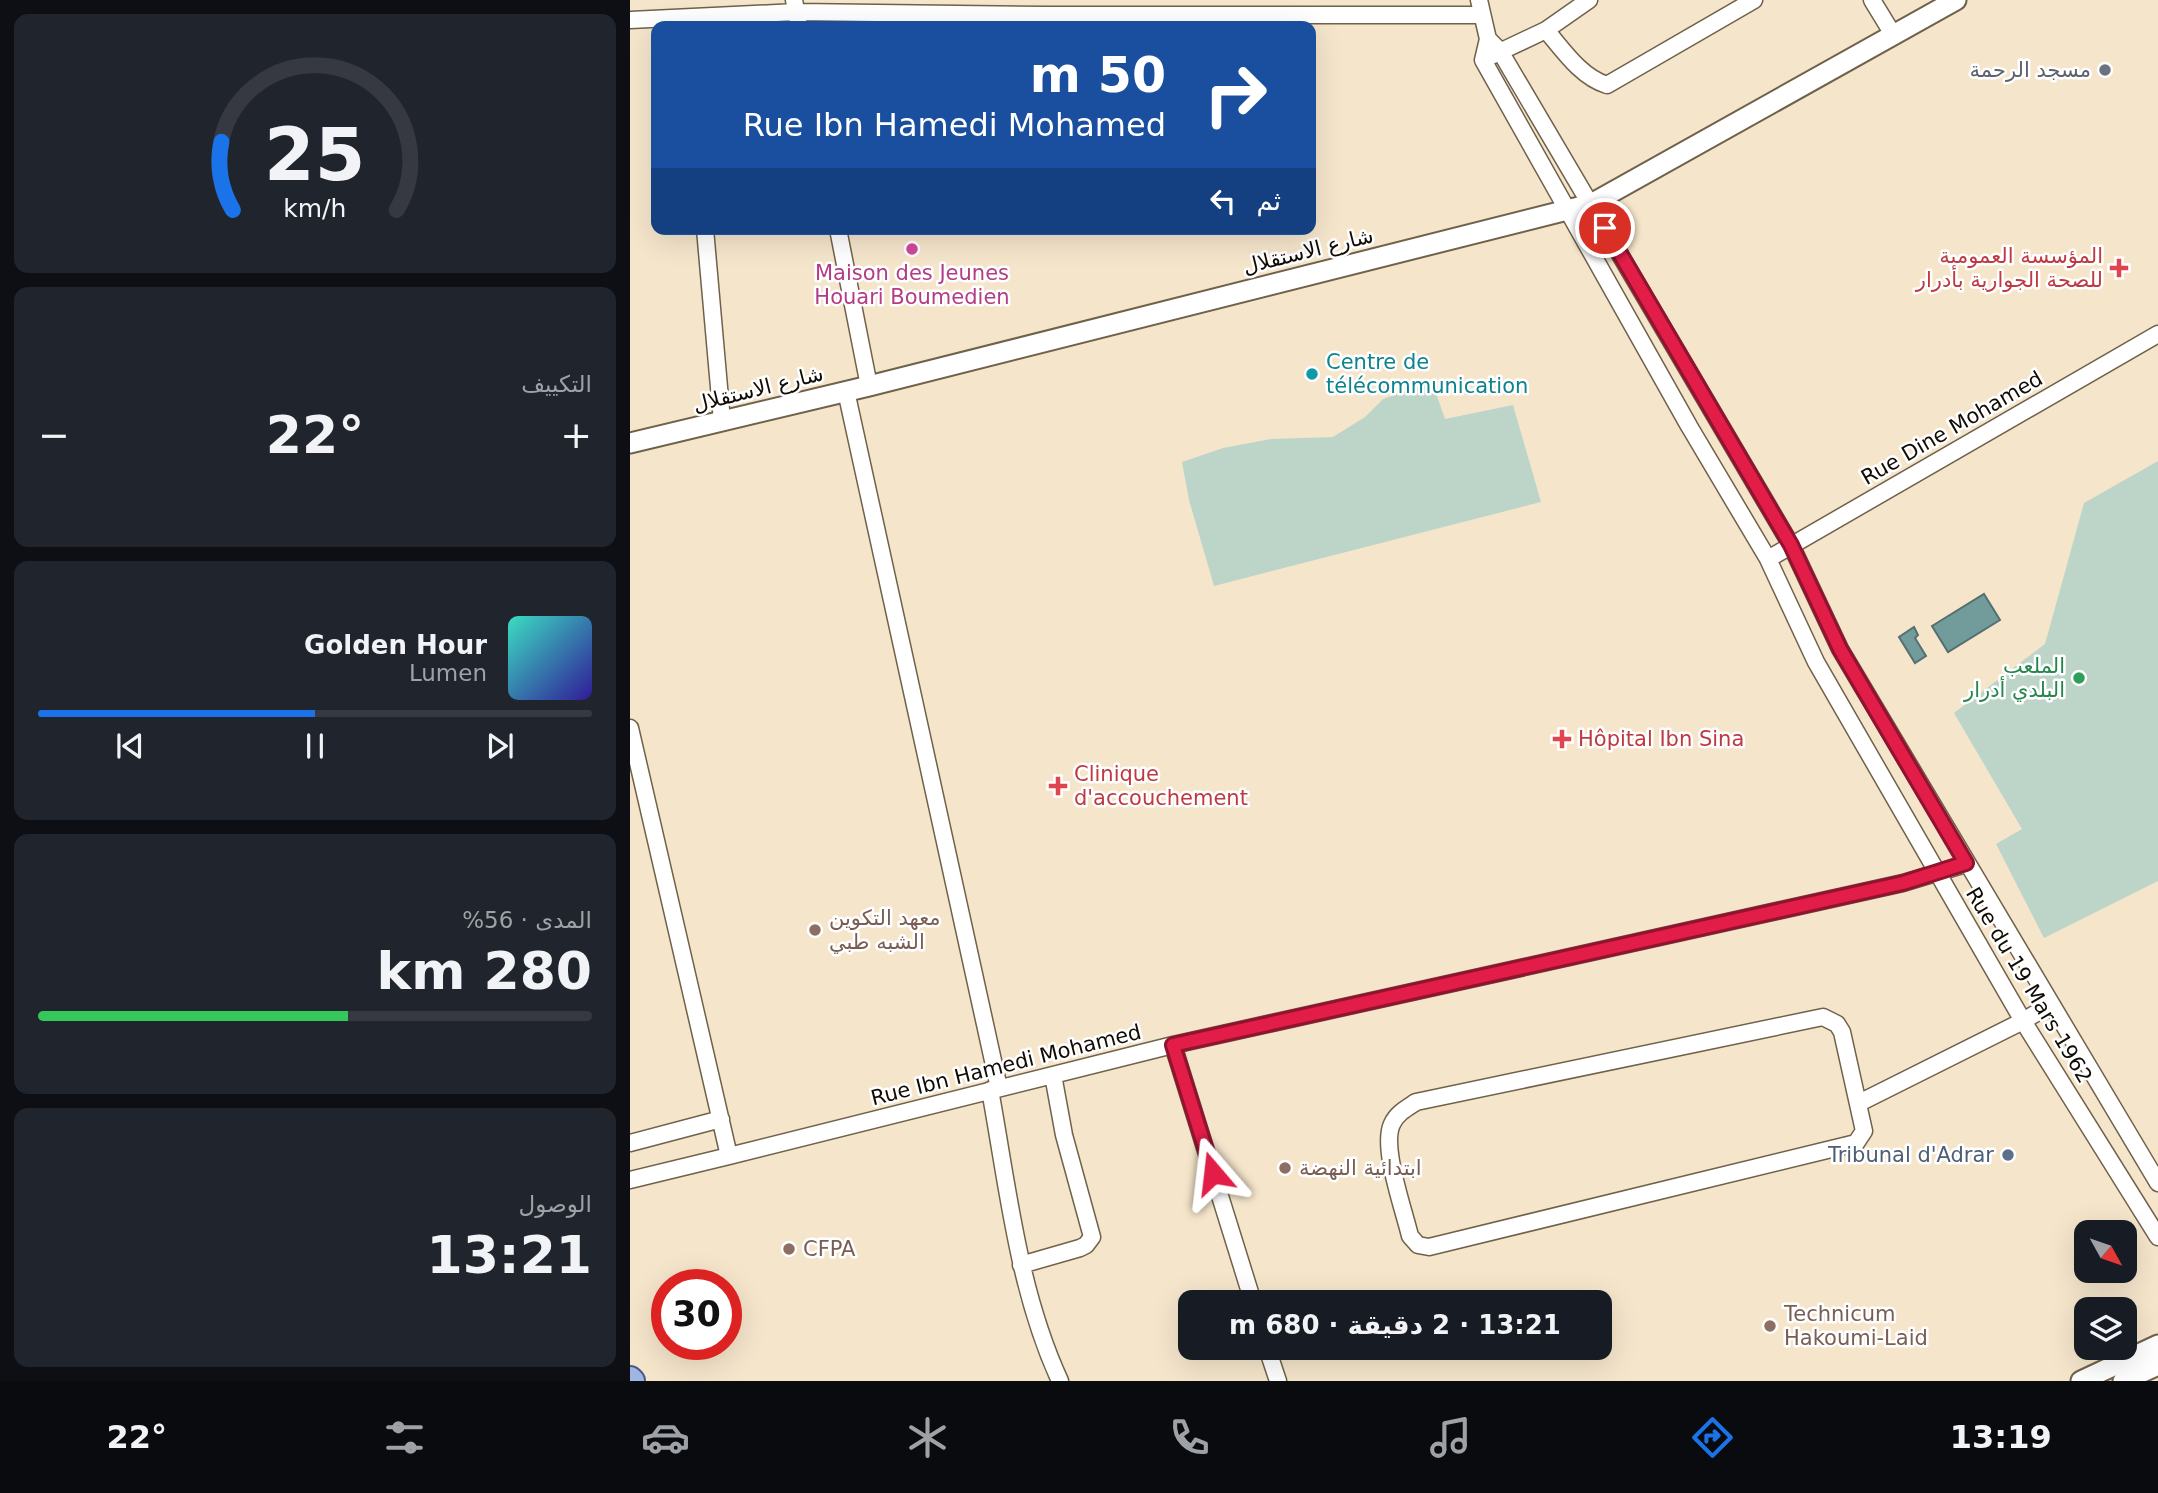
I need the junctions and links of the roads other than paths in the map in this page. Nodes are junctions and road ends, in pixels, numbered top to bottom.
1 (1589, 0) edge
2 (1754, 0) edge
3 (1872, 0) edge
4 (1956, 0) edge
5 (1481, 7) edge
6 (1070, 8) edge
7 (796, 13) edge
8 (630, 20) edge
9 (658, 21) edge
10 (699, 21) edge
11 (1546, 30) junction
12 (1894, 36) junction
13 (1488, 38) junction
14 (1500, 51) junction
15 (1483, 60) junction
16 (1591, 204) junction
17 (1566, 209) junction
18 (706, 235) edge
19 (839, 235) edge
20 (2158, 334) edge
21 (869, 386) junction
22 (846, 391) junction
23 (722, 421) junction
24 (630, 443) edge
25 (1791, 545) junction
26 (1768, 559) junction
27 (630, 728) edge
28 (1966, 863) junction
29 (1939, 873) junction
30 (2052, 1004) junction
31 (2024, 1021) junction
32 (1173, 1045) junction
33 (2084, 1058) junction
34 (2057, 1074) junction
35 (1053, 1075) junction
36 (995, 1089) junction
37 (1860, 1103) junction
38 (721, 1119) junction
39 (630, 1143) edge
40 (729, 1156) junction
41 (630, 1180) edge
42 (2158, 1183) edge
43 (2158, 1237) edge
44 (1021, 1265) junction
45 (1249, 1290) edge
46 (2158, 1345) edge
47 (1271, 1360) edge
48 (2158, 1365) edge
49 (1060, 1381) edge
50 (1278, 1381) edge
51 (2081, 1381) edge
52 (2123, 1381) edge

1 - 11 street
2 - 11 street
3 - 12 street
4 - 12 street, شارع الاستقلال
5 - 6 street
5 - 13 street
6 - 7 street
7 - 10 street
8 - 9 street
11 - 14 street
12 - 16 street, شارع الاستقلال
13 - 14 street, Rue du 19 Mars 1962
13 - 15 street
14 - 15 street
14 - 16 street, Rue du 19 Mars 1962
15 - 17 street, Rue du 19 Mars 1962
16 - 17 street, شارع الاستقلال
16 - 25 street, Rue du 19 Mars 1962
17 - 21 street, شارع الاستقلال
17 - 26 street, Rue du 19 Mars 1962
18 - 23 street
19 - 21 street
20 - 25 street, Rue Dine Mohamed
21 - 22 street, شارع الاستقلال
22 - 23 street, شارع الاستقلال
22 - 36 street
23 - 24 street, شارع الاستقلال
25 - 26 street, Rue Dine Mohamed
25 - 28 street, Rue du 19 Mars 1962
26 - 29 street, Rue du 19 Mars 1962
27 - 38 street
28 - 29 street, Rue Ibn Hamedi Mohamed
28 - 30 street, Rue du 19 Mars 1962
29 - 31 street, Rue du 19 Mars 1962
29 - 32 street, Rue Ibn Hamedi Mohamed
30 - 31 street
30 - 33 street, Rue du 19 Mars 1962
31 - 34 street, Rue du 19 Mars 1962
31 - 37 street
32 - 35 street, Rue Ibn Hamedi Mohamed
32 - 45 street
33 - 34 street
33 - 42 street, Rue du 19 Mars 1962
34 - 43 street, Rue du 19 Mars 1962
35 - 36 street, Rue Ibn Hamedi Mohamed
35 - 44 street
36 - 40 street, Rue Ibn Hamedi Mohamed
36 - 44 street
37 - 37 street
38 - 39 street
38 - 40 street
40 - 41 street, Rue Ibn Hamedi Mohamed
44 - 49 street
46 - 51 street
47 - 50 street
48 - 52 street

